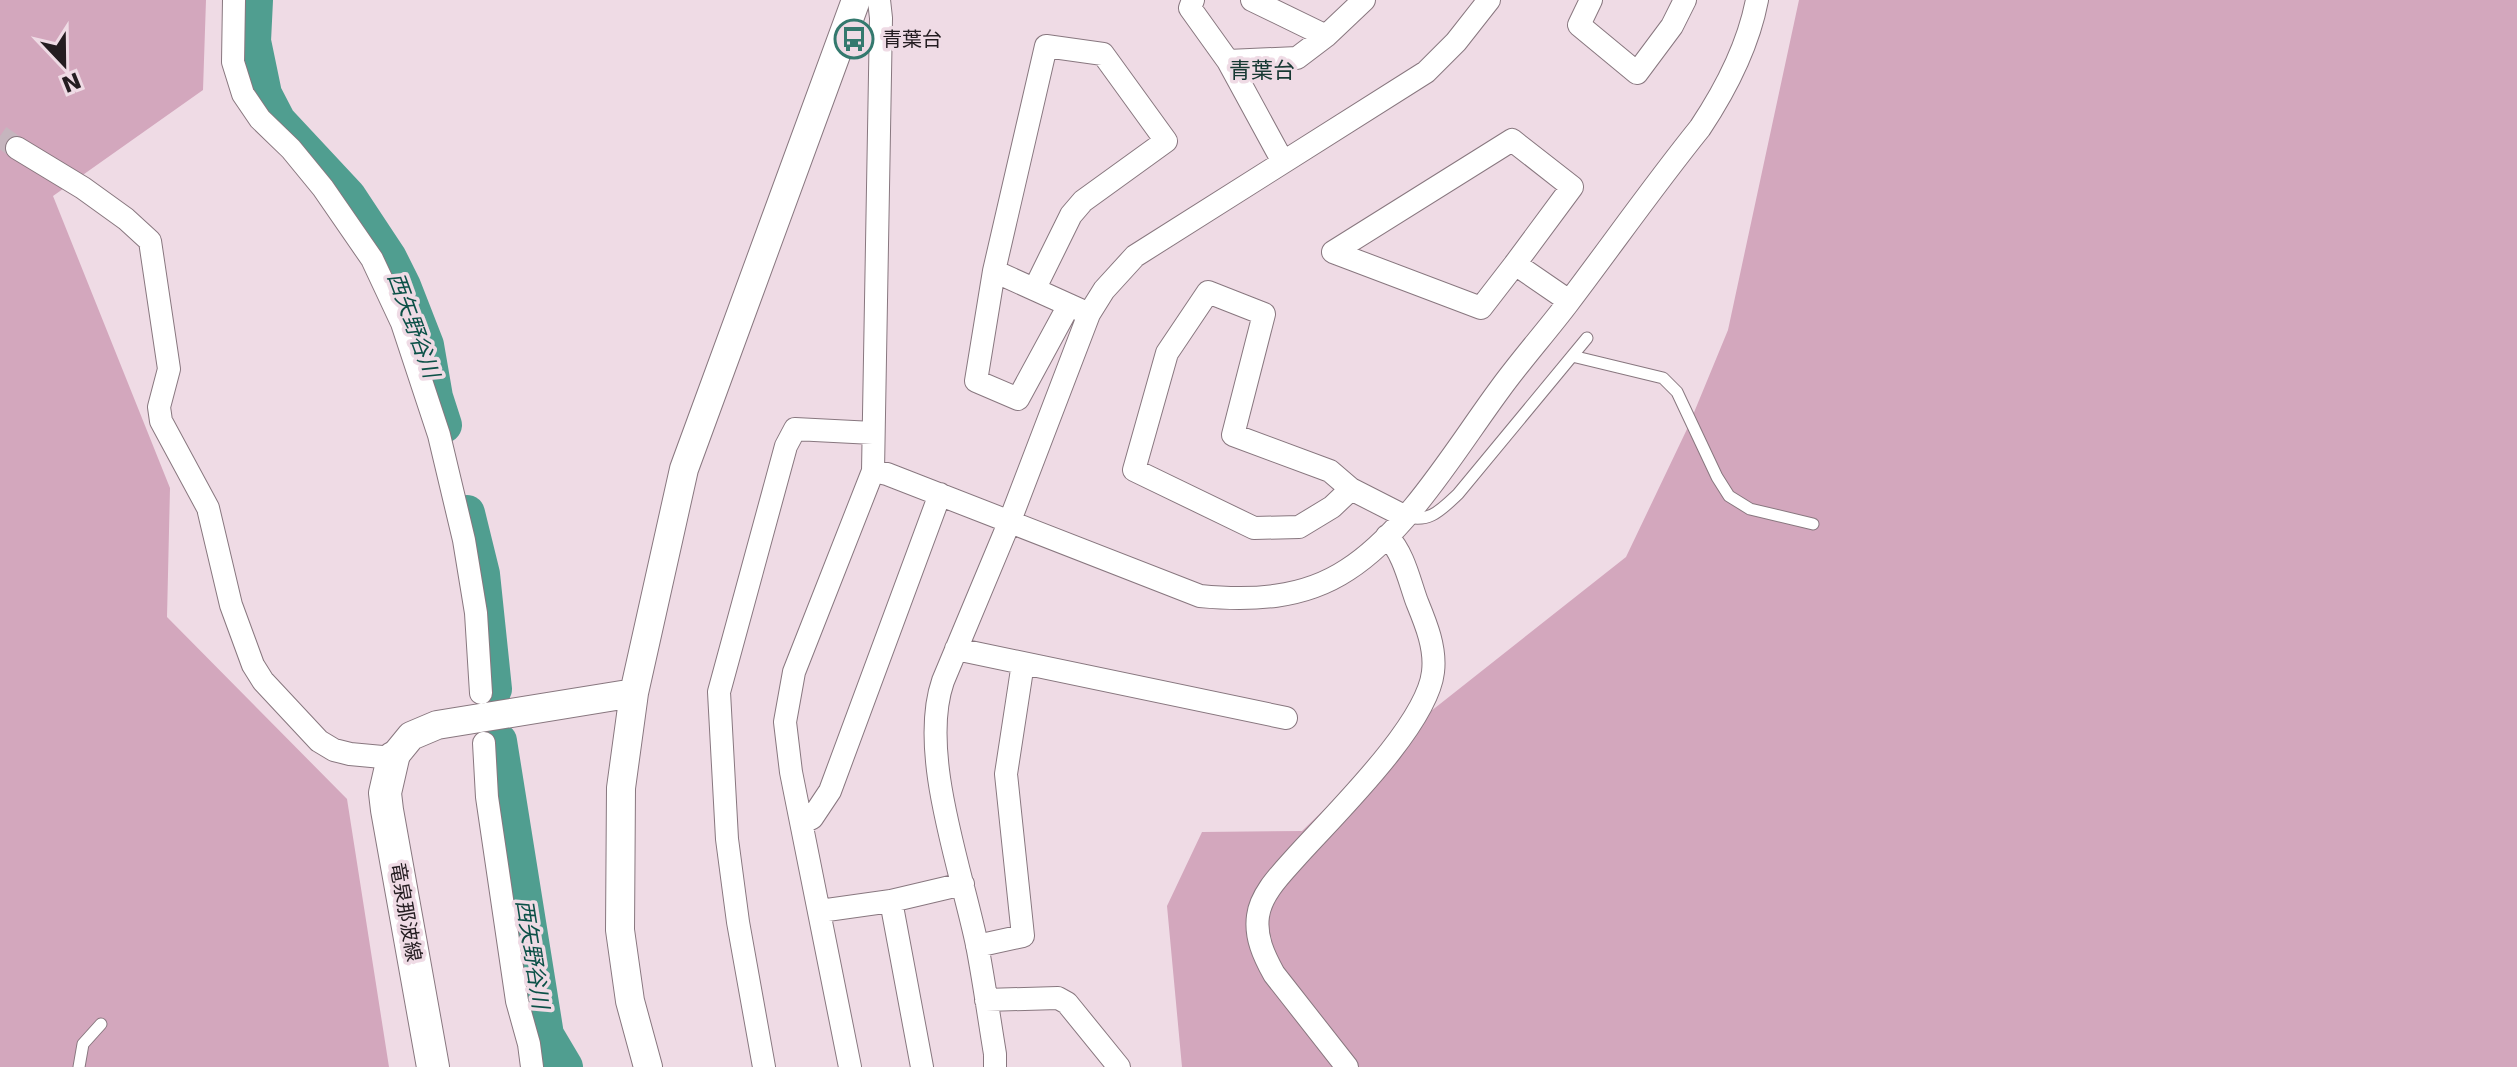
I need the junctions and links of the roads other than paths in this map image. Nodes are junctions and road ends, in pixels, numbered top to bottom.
1 (234, 0) edge
2 (856, 0) edge
3 (879, 0) edge
4 (1193, 0) edge
5 (1252, 0) edge
6 (1364, 0) edge
7 (1489, 0) edge
8 (1591, 0) edge
9 (1685, 0) edge
10 (1757, 0) edge
11 (1326, 36) junction
12 (1228, 61) junction
13 (17, 148) tunnel mouth
14 (1283, 162) junction
15 (1515, 264) junction
16 (994, 271) junction
17 (1035, 288) junction
18 (1569, 301) junction
19 (1079, 310) junction
20 (1587, 338) dead end
21 (1572, 356) junction
22 (873, 433) junction
23 (873, 471) junction
24 (1351, 489) junction
25 (940, 494) junction
26 (1404, 516) junction
27 (1009, 523) junction
28 (1813, 524) dead end
29 (1387, 536) junction
30 (956, 649) junction
31 (1023, 663) junction
32 (481, 693) dead end
33 (634, 693) junction
34 (1286, 718) dead end
35 (484, 743) dead end
36 (393, 758) junction
37 (802, 823) junction
38 (963, 884) junction
39 (891, 901) junction
40 (820, 911) junction
41 (977, 946) junction
42 (986, 1000) junction
43 (101, 1024) dead end
44 (79, 1067) edge
45 (433, 1067) edge
46 (532, 1067) edge
47 (648, 1067) edge
48 (764, 1067) edge
49 (850, 1067) edge
50 (922, 1067) edge
51 (995, 1067) edge
52 (1119, 1067) edge
53 (1347, 1067) edge

1 - 32 street
2 - 33 street
3 - 22 street
4 - 12 street
5 - 11 street
6 - 11 street
7 - 14 street
8 - 9 street
10 - 18 street
11 - 12 street
12 - 14 street
13 - 36 street
14 - 19 street
15 - 15 street
15 - 18 street
16 - 17 street
16 - 17 street
16 - 19 street
17 - 19 street
18 - 26 street
19 - 27 street
20 - 21 lane
21 - 26 lane
21 - 28 lane
22 - 23 street
22 - 48 street
23 - 25 street
23 - 37 street
24 - 24 street
24 - 26 street
25 - 27 street
25 - 37 street
26 - 29 street
27 - 29 street
27 - 30 street
29 - 53 street
30 - 31 street
30 - 38 street
31 - 34 street
31 - 41 street
33 - 36 street
33 - 47 street
35 - 46 street
36 - 45 main road, 竜泉那波線
37 - 40 street
38 - 39 street
38 - 41 street
39 - 40 street
39 - 50 street
40 - 49 street
41 - 42 street
42 - 51 street
42 - 52 street
43 - 44 lane

